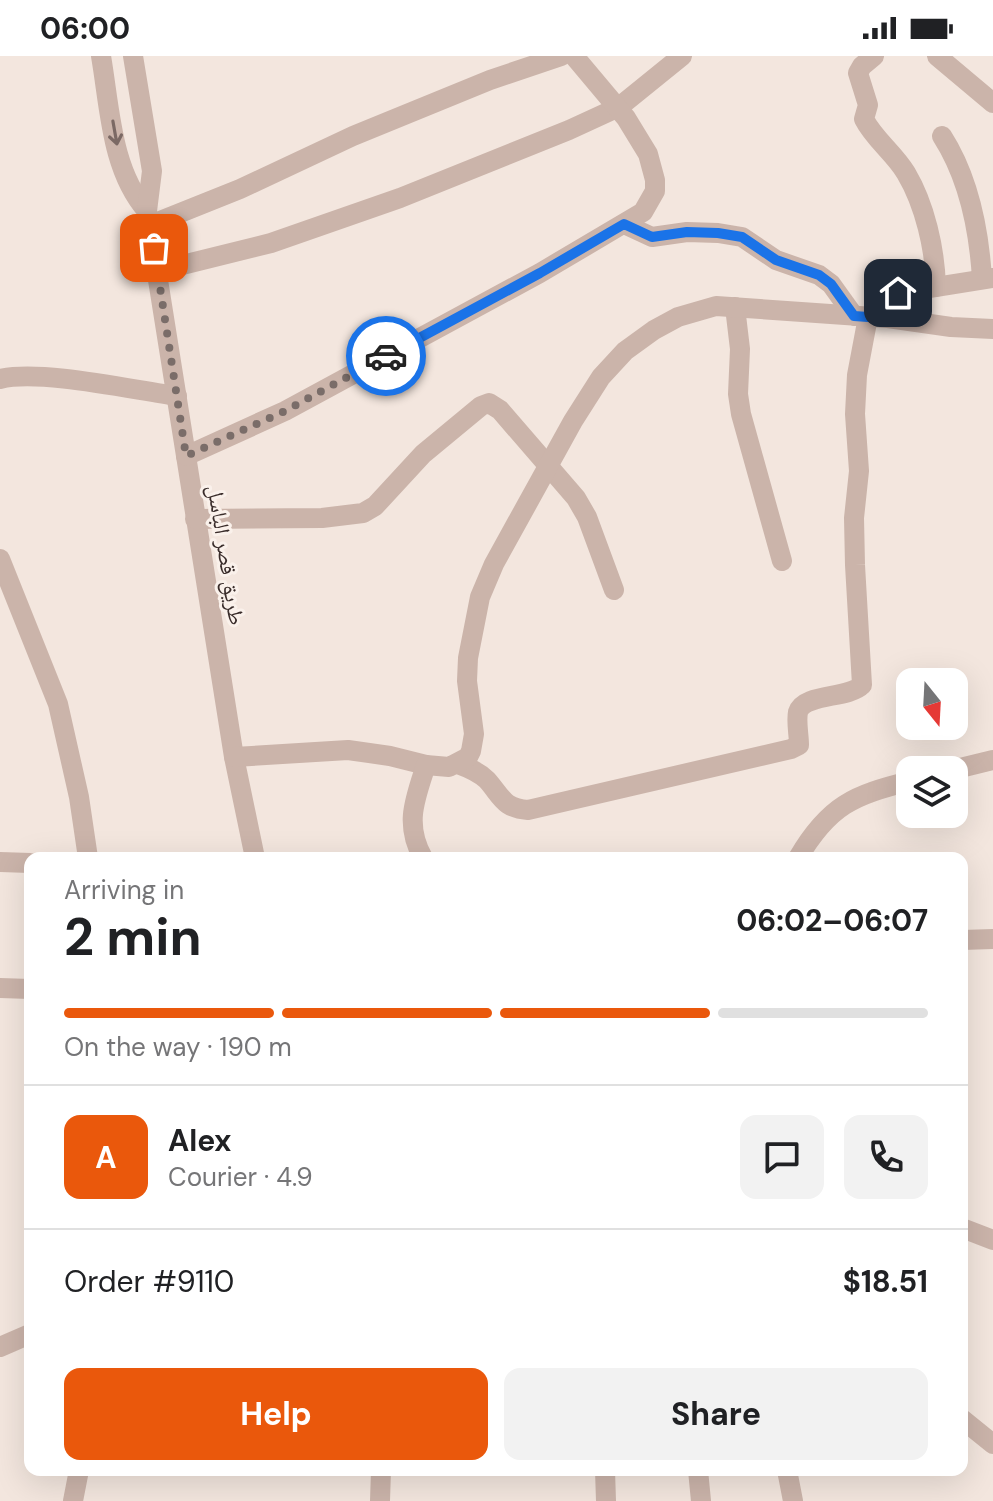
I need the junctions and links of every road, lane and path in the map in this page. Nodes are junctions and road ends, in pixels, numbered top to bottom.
1 (101, 56) edge
2 (133, 56) edge
3 (561, 56) edge
4 (574, 56) edge
5 (682, 56) edge
6 (874, 56) edge
7 (937, 56) edge
8 (993, 103) edge
9 (619, 107) junction
10 (942, 136) dead end
11 (148, 218) junction
12 (624, 224) junction
13 (158, 271) junction
14 (987, 279) edge
15 (936, 287) junction
16 (735, 307) junction
17 (861, 316) junction
18 (993, 329) edge
19 (0, 379) edge
20 (177, 396) junction
21 (186, 456) junction
22 (549, 464) junction
23 (195, 519) junction
24 (0, 559) edge
25 (782, 561) dead end
26 (614, 590) dead end
27 (234, 757) junction
28 (993, 760) edge
29 (458, 764) junction
30 (426, 765) junction
31 (968, 766) edge
32 (896, 785) edge
33 (87, 852) edge
34 (254, 852) edge
35 (421, 852) edge
36 (802, 852) edge
37 (0, 862) edge
38 (24, 863) edge
39 (993, 939) edge
40 (968, 940) edge
41 (0, 988) edge
42 (24, 989) edge
43 (968, 1230) edge
44 (993, 1240) edge
45 (24, 1337) edge
46 (0, 1347) edge
47 (968, 1424) edge
48 (993, 1444) edge
49 (78, 1476) edge
50 (381, 1476) edge
51 (605, 1476) edge
52 (699, 1476) edge
53 (788, 1476) edge
54 (73, 1501) edge
55 (380, 1501) edge
56 (606, 1501) edge
57 (701, 1501) edge
58 (793, 1501) edge

1 -> 11 street, طريق قصر الباسل
2 - 11 street, طريق قصر الباسل
3 - 11 street
4 - 9 street
5 - 9 street
6 - 15 street
7 - 8 street
9 - 12 street
9 - 13 street
10 - 14 street
11 - 13 street, طريق قصر الباسل
12 - 17 street
12 - 21 street
13 - 20 street, طريق قصر الباسل
14 - 15 street
15 - 17 street
16 - 17 street
16 - 22 street
16 - 25 street
17 - 18 street
17 - 29 street
19 - 20 street
20 - 21 street, طريق قصر الباسل
21 - 23 street, طريق قصر الباسل
22 - 23 street
22 - 26 street
22 - 29 street
23 - 27 street, طريق قصر الباسل
24 - 33 street
27 - 30 street
27 - 34 street, طريق قصر الباسل
28 - 31 street
29 - 30 street
30 - 35 street
32 - 36 street
37 - 38 street
39 - 40 street
41 - 42 street
43 - 44 street
45 - 46 street
47 - 48 street
49 - 54 street
50 - 55 street
51 - 56 street
52 - 57 street
53 - 58 street

